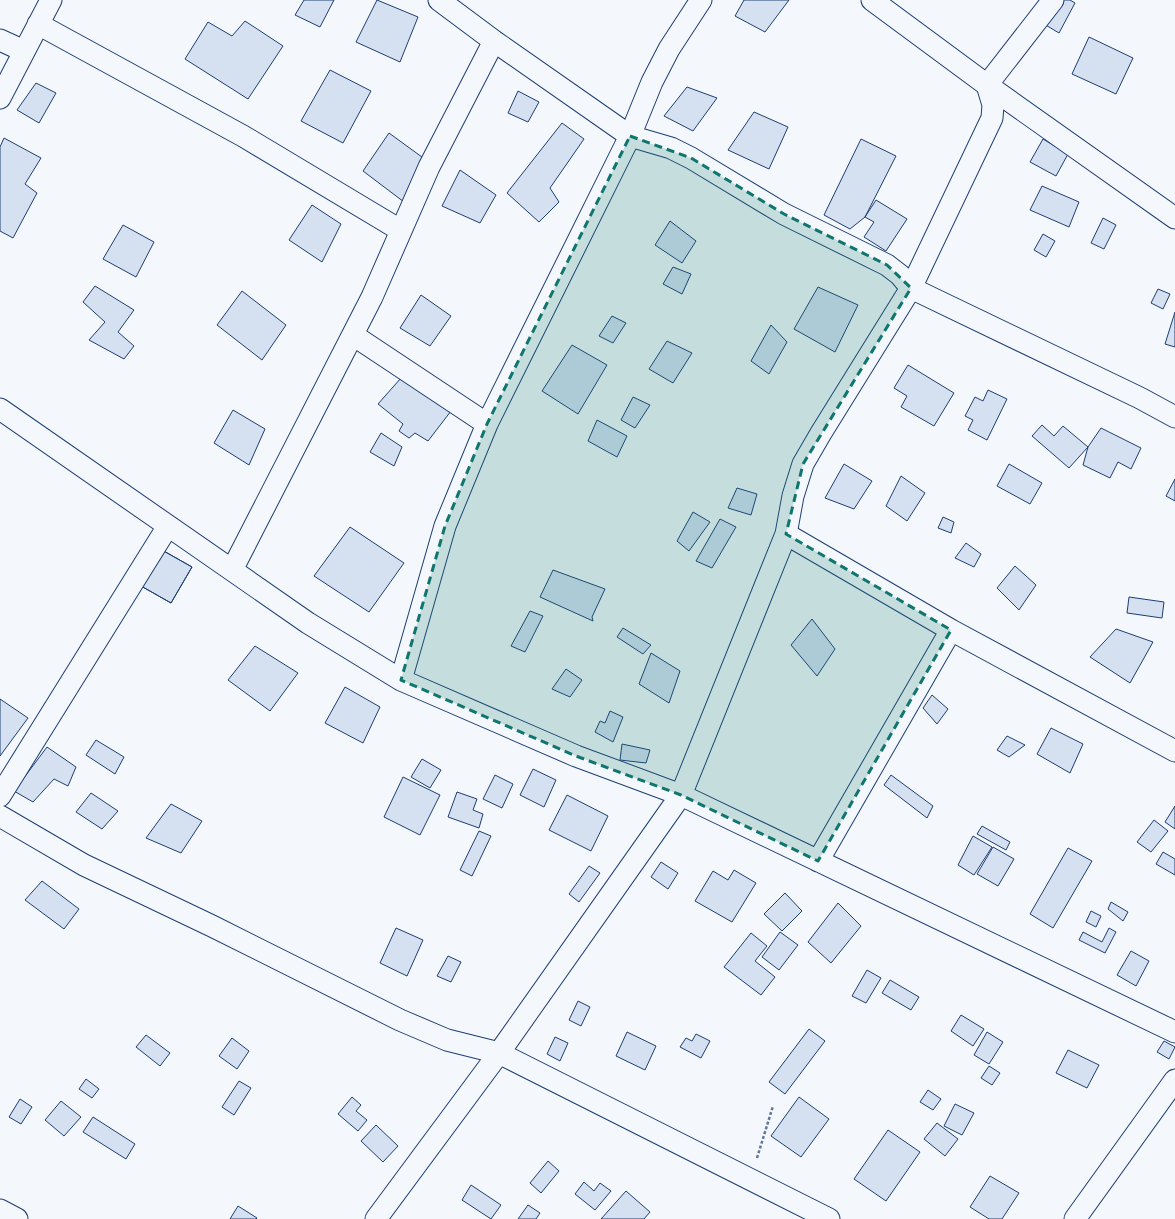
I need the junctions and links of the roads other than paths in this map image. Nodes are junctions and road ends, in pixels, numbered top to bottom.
1 (51, 0) edge
2 (439, 0) edge
3 (701, 0) edge
4 (872, 0) edge
5 (1053, 0) edge
6 (38, 24) junction
7 (0, 40) edge
8 (494, 41) junction
9 (24, 51) junction
10 (987, 85) junction
11 (0, 98) edge
12 (630, 136) junction
13 (1175, 218) edge
14 (400, 230) junction
15 (911, 288) junction
16 (353, 335) junction
17 (0, 409) edge
18 (1175, 417) edge
19 (487, 424) junction
20 (168, 526) junction
21 (786, 534) junction
22 (232, 570) junction
23 (951, 630) junction
24 (401, 680) junction
25 (1175, 751) edge
26 (0, 796) edge
27 (681, 796) junction
28 (0, 816) edge
29 (818, 861) junction
30 (1175, 1032) edge
31 (499, 1054) junction
32 (1175, 1080) edge
33 (0, 1210) edge
34 (807, 1213) edge
35 (17, 1219) edge
36 (376, 1219) edge
37 (829, 1219) edge
38 (1075, 1219) edge

1 - 6 street
2 - 8 street
3 - 12 street
4 - 10 street
5 - 10 street
6 - 9 street
6 - 14 street
7 - 9 street
8 - 12 street
8 - 14 street
9 - 11 street
10 - 13 street
10 - 15 street
12 - 15 street
12 - 19 street
14 - 16 street
15 - 18 street
15 - 21 street
16 - 19 street
16 - 22 street
17 - 20 street
19 - 24 street
20 - 22 street
20 - 26 street
21 - 23 street
21 - 27 street
22 - 24 street
23 - 25 street
23 - 29 street
24 - 27 street
27 - 29 street
27 - 31 street
28 - 31 street
29 - 30 street
31 - 34 street
31 - 36 street
32 - 38 street
33 - 35 street
34 - 37 street

